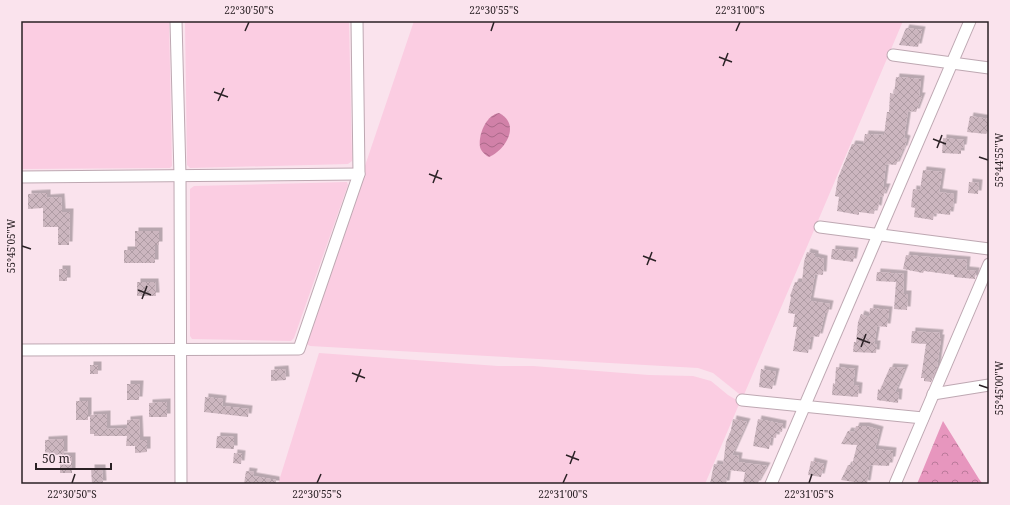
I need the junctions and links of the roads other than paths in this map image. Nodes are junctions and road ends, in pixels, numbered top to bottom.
1 (176, 21) edge
2 (357, 21) edge
3 (970, 21) edge
4 (893, 55) dead end
5 (952, 63) junction
6 (989, 68) edge
7 (359, 174) junction
8 (180, 176) junction
9 (21, 178) edge
10 (820, 227) dead end
11 (878, 235) junction
12 (989, 249) edge
13 (989, 264) edge
14 (180, 349) junction
15 (21, 350) edge
16 (989, 385) edge
17 (933, 394) junction
18 (742, 400) dead end
19 (805, 406) junction
20 (923, 418) junction
21 (181, 484) edge
22 (771, 484) edge
23 (895, 484) edge

1 - 8 street
2 - 7 street
3 - 5 street
4 - 5 street
5 - 6 street
5 - 11 street
7 - 8 street
7 - 14 street
8 - 9 street
8 - 14 street
10 - 11 street
11 - 12 street
11 - 19 street
13 - 17 street
14 - 15 street
14 - 21 street
16 - 17 street
17 - 20 street
18 - 19 street
19 - 20 street
19 - 22 street
20 - 23 street

